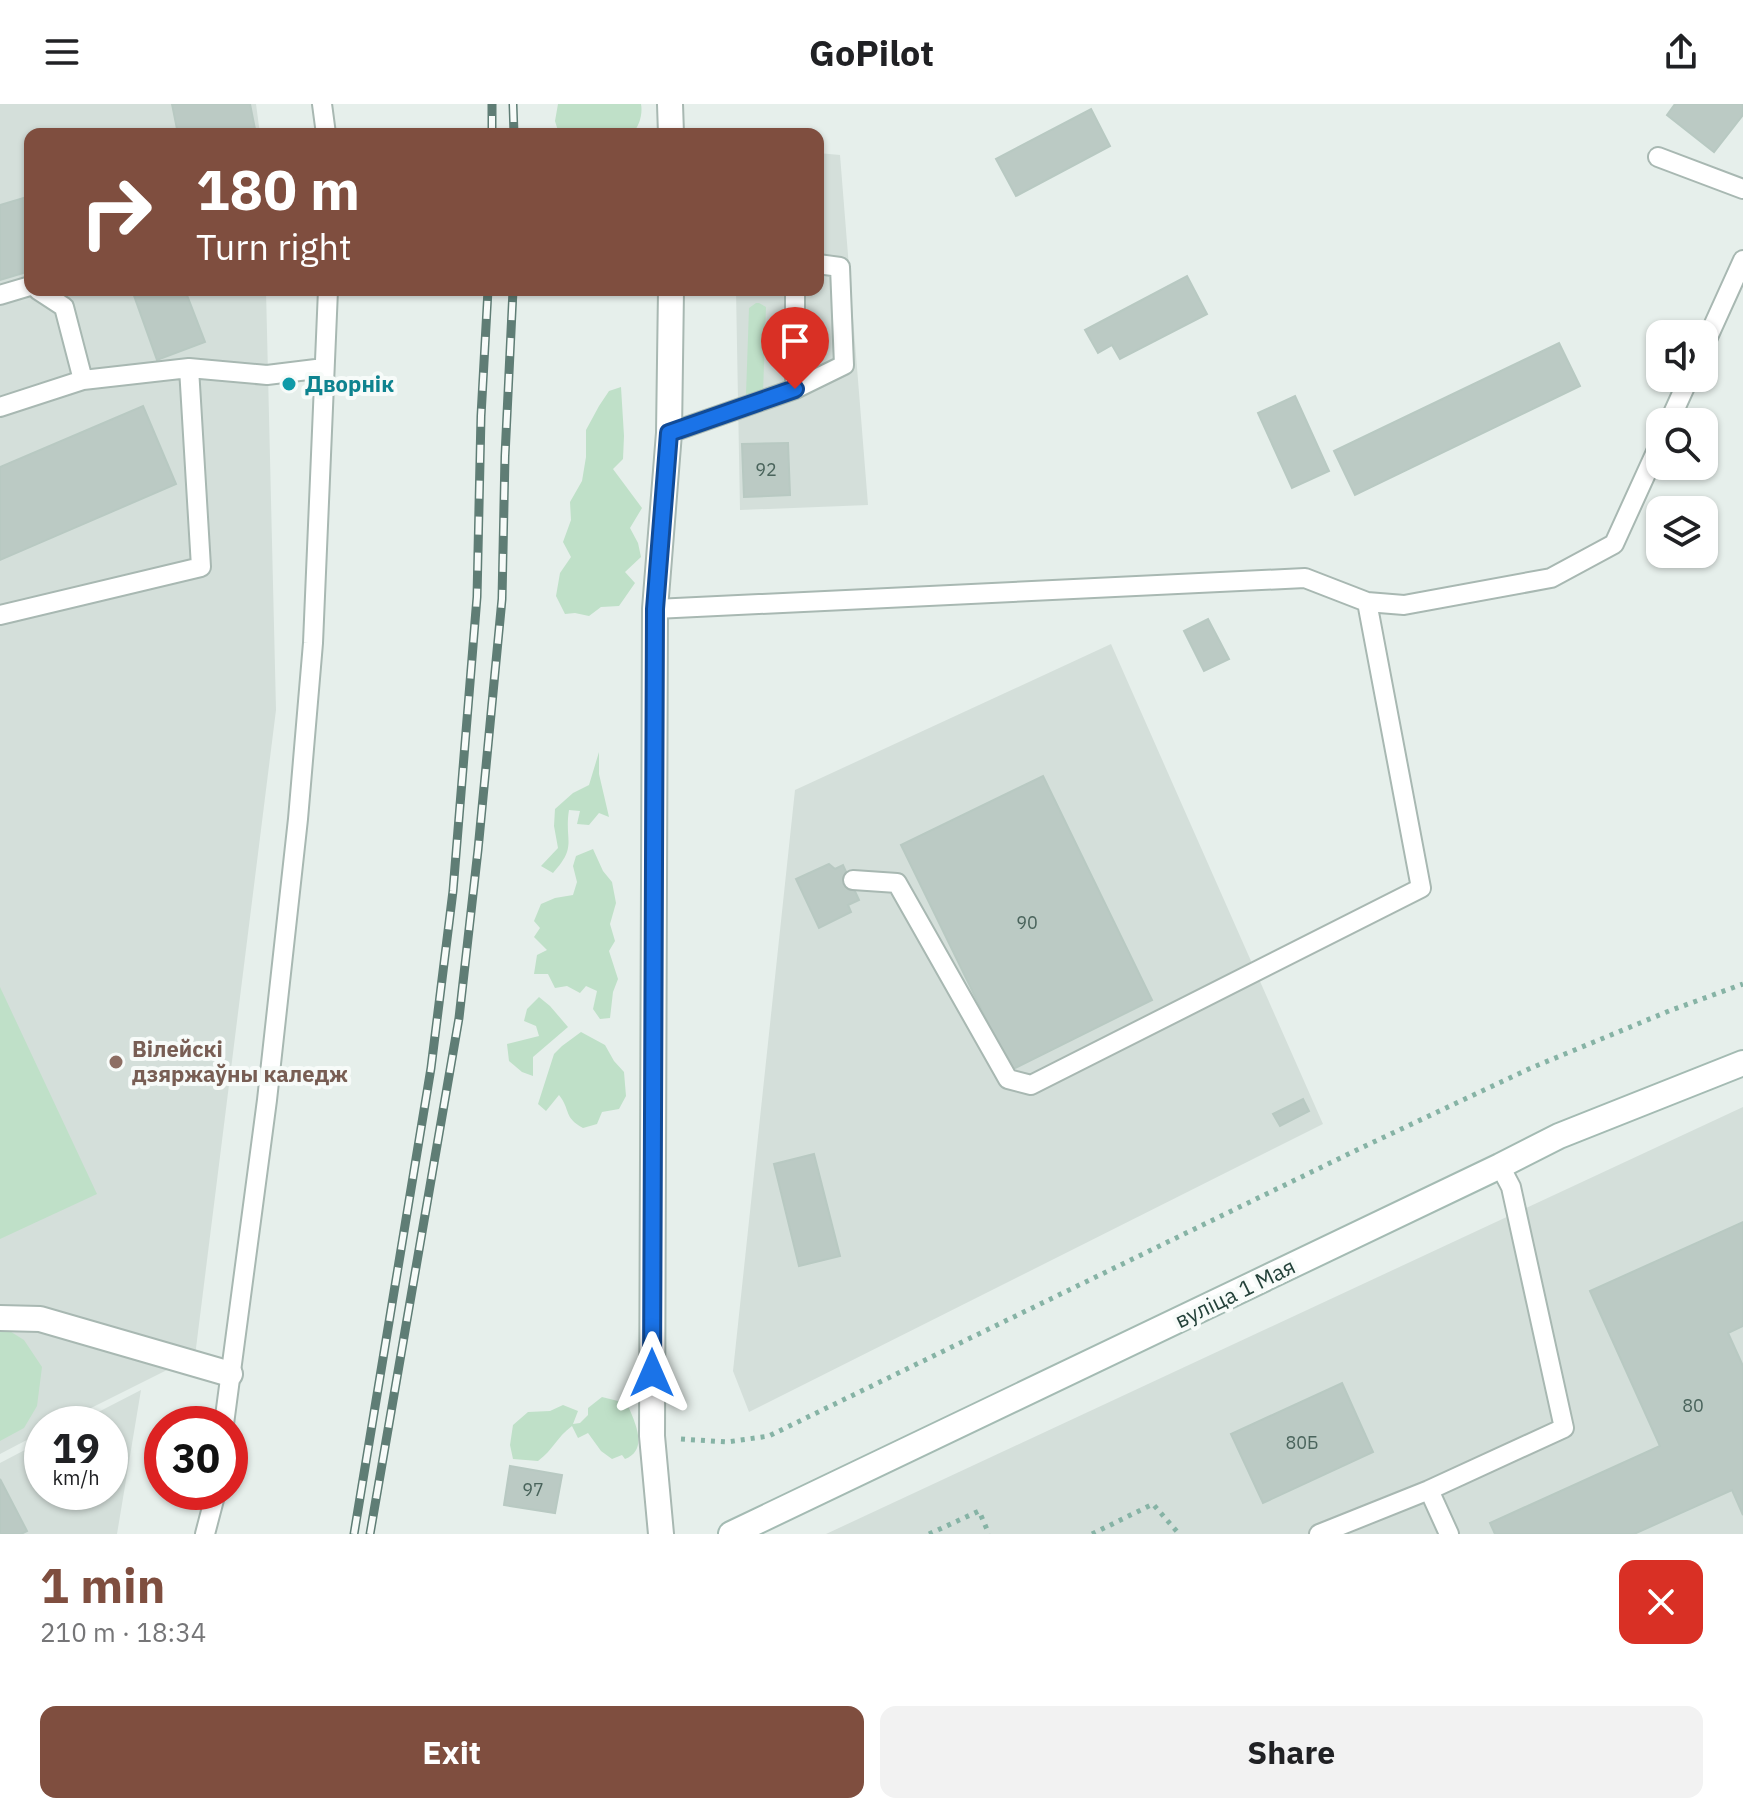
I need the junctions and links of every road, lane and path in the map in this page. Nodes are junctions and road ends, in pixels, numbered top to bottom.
1 (322, 104) edge
2 (670, 104) edge
3 (325, 128) edge
4 (671, 128) edge
5 (1658, 157) dead end
6 (1743, 189) edge
7 (1743, 260) edge
8 (824, 265) edge
9 (24, 288) edge
10 (0, 295) edge
11 (47, 296) edge
12 (328, 296) edge
13 (671, 296) edge
14 (795, 296) edge
15 (1716, 320) edge
16 (189, 368) junction
17 (324, 368) junction
18 (83, 380) junction
19 (795, 389) junction
20 (0, 407) edge
21 (669, 433) junction
22 (1646, 474) edge
23 (1367, 602) junction
24 (655, 609) junction
25 (0, 615) edge
26 (853, 880) dead end
27 (1743, 984) edge
28 (1743, 1063) edge
29 (1500, 1166) junction
30 (0, 1318) edge
31 (230, 1374) junction
32 (226, 1406) edge
33 (652, 1436) junction
34 (1429, 1490) junction
35 (211, 1510) edge
36 (205, 1534) edge
37 (661, 1534) edge
38 (731, 1534) edge
39 (929, 1534) edge
40 (989, 1534) edge
41 (1092, 1534) edge
42 (1179, 1534) edge
43 (1319, 1534) edge
44 (1449, 1534) edge

1 - 3 lane
2 - 4 street
5 - 6 lane
7 - 15 lane
8 - 19 lane
9 - 10 lane
11 - 18 lane
12 - 17 lane
13 - 21 street
14 - 19 lane
16 - 17 lane
16 - 18 lane
16 - 25 lane
17 - 31 lane
18 - 20 lane
19 - 21 lane
21 - 24 street
22 - 23 lane
23 - 24 lane
23 - 26 lane
24 - 33 street
27 - 33 path
28 - 29 street, вуліца 1 Мая
29 - 34 lane
29 - 38 street, вуліца 1 Мая
30 - 31 street
31 - 32 lane
33 - 37 street
34 - 43 lane
34 - 44 lane
35 - 36 lane
39 - 40 path
41 - 42 path

